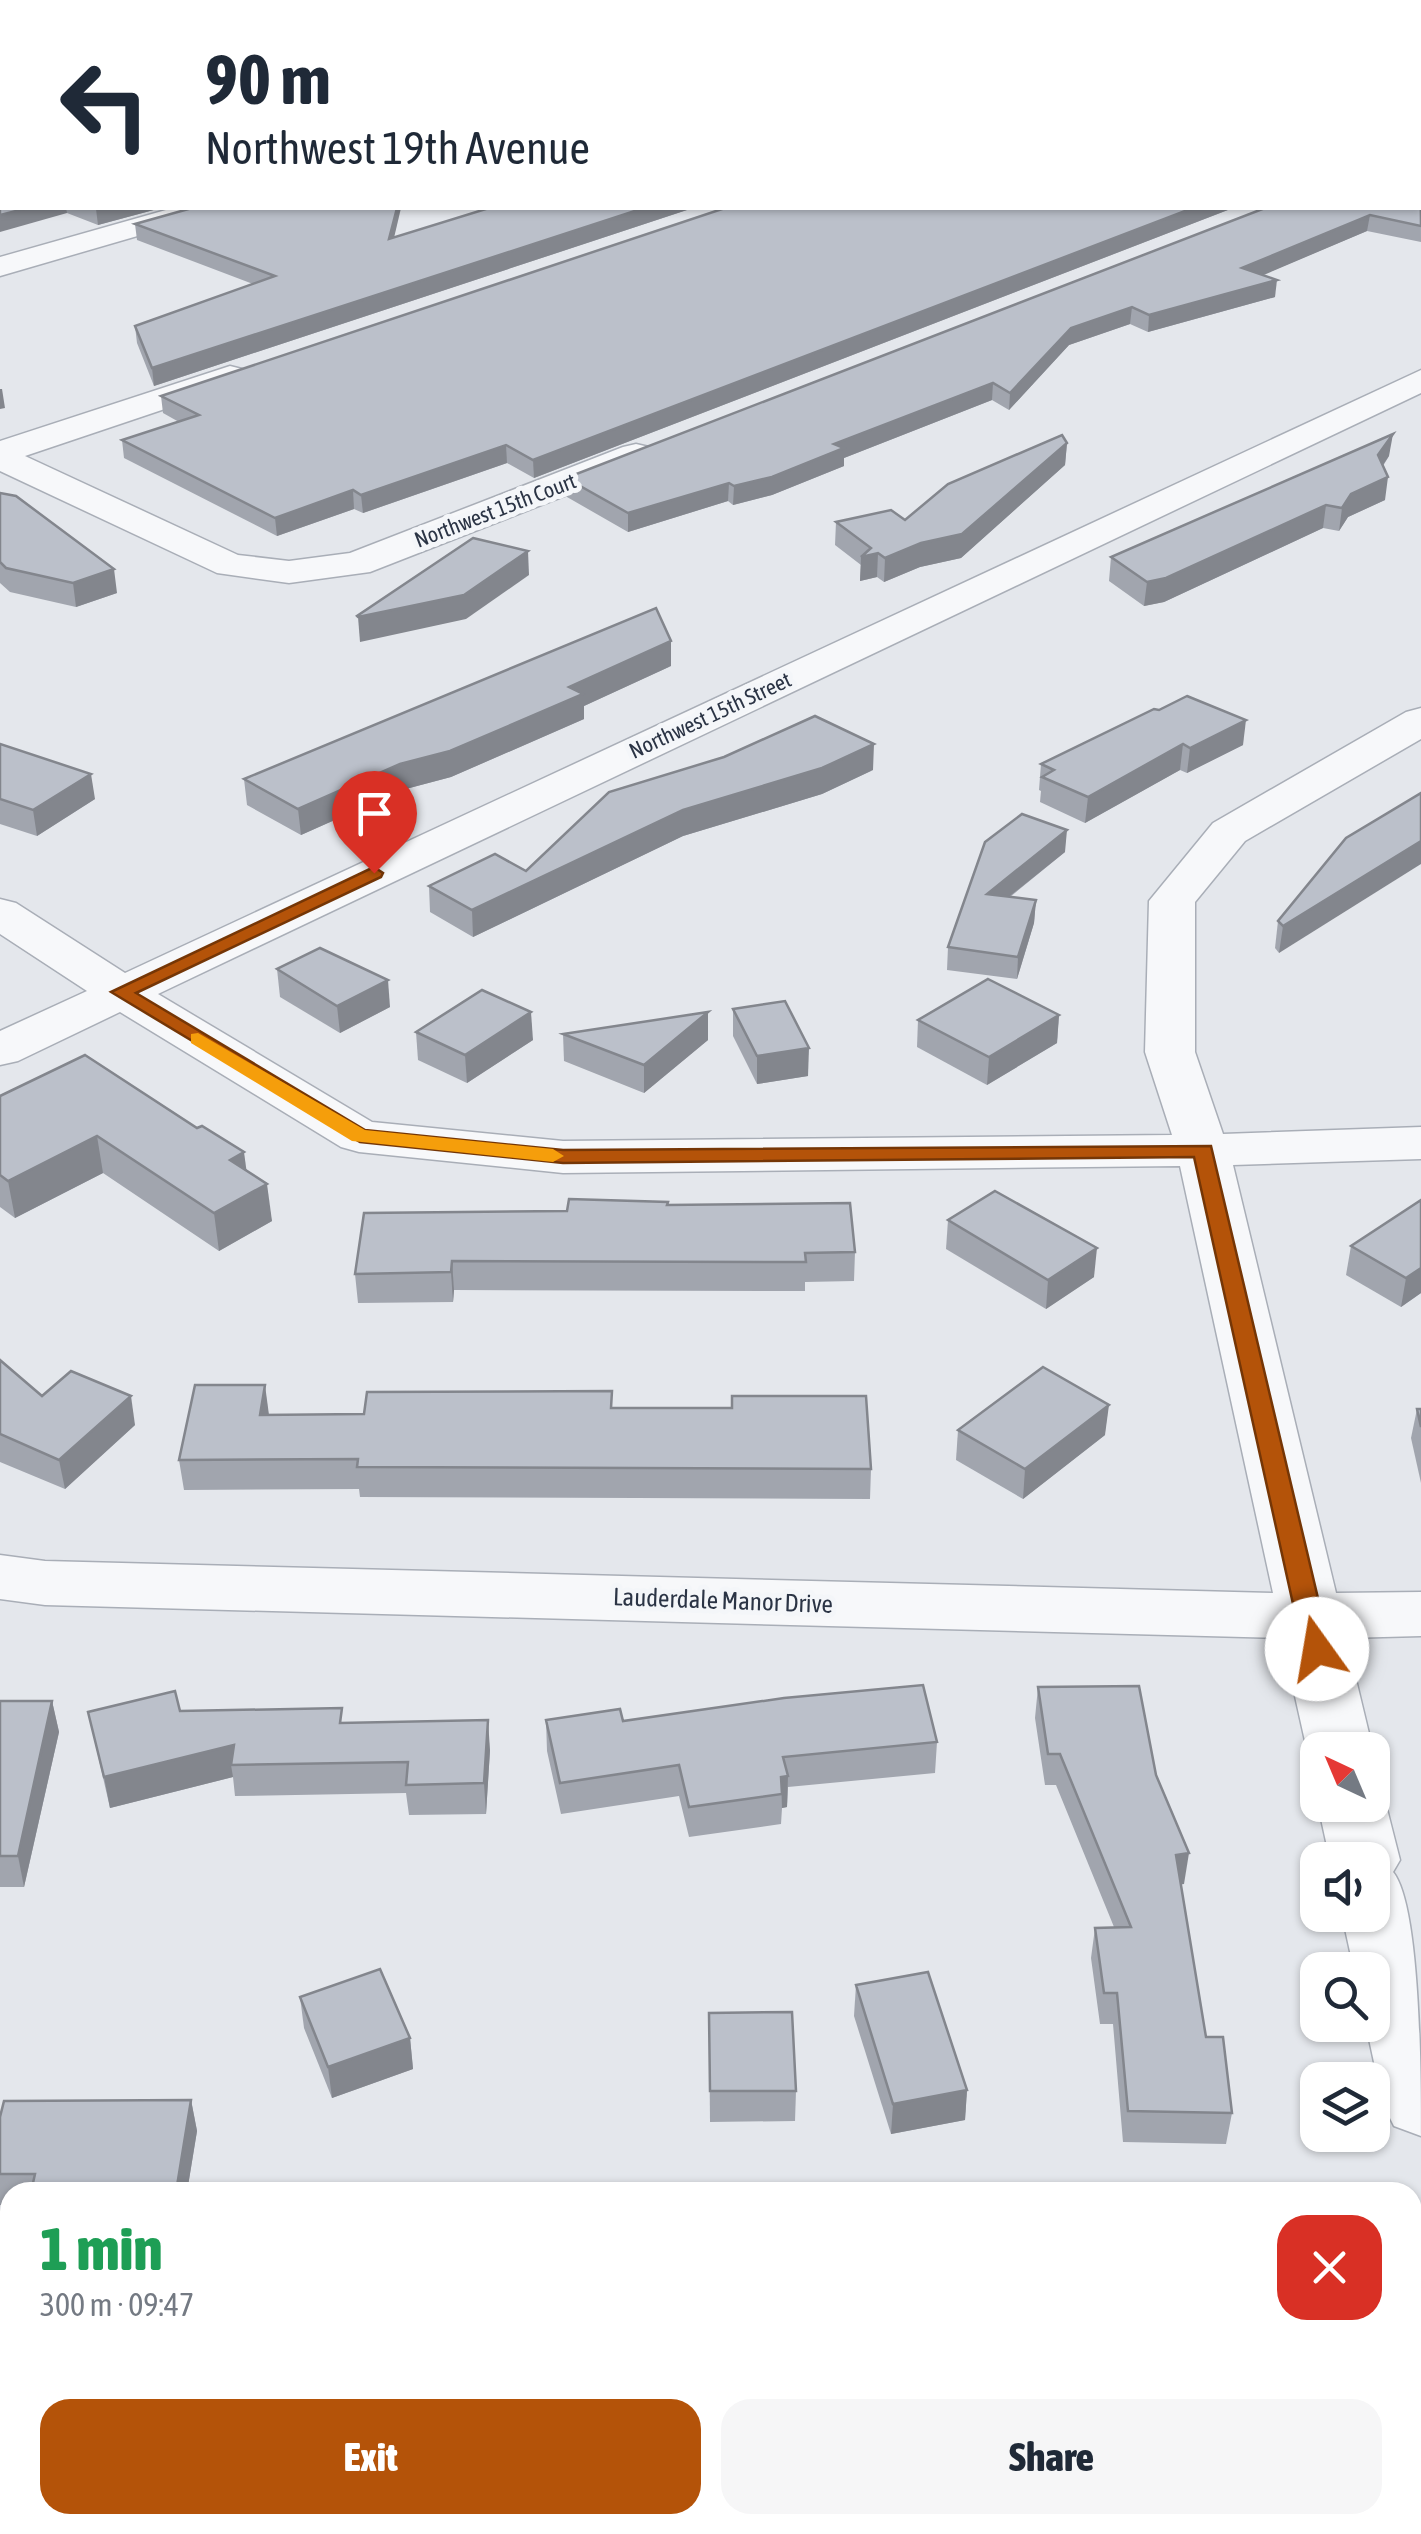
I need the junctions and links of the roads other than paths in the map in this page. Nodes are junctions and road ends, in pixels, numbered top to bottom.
1 (196, 210) edge
2 (0, 267) edge
3 (262, 365) edge
4 (1421, 380) edge
5 (673, 440) edge
6 (0, 456) edge
7 (1421, 721) edge
8 (0, 913) edge
9 (121, 992) junction
10 (0, 1050) edge
11 (1421, 1142) edge
12 (1203, 1150) junction
13 (0, 1577) edge
14 (1421, 1614) edge
15 (1309, 1616) junction
16 (1336, 1732) edge
17 (1381, 1932) edge
18 (1421, 2104) edge

1 - 2 street
3 - 6 street
4 - 9 street, Northwest 15th Street
5 - 6 street, Northwest 15th Court
7 - 12 street
8 - 9 street
9 - 10 street, Northwest 15th Street
9 - 12 street
11 - 12 street
12 - 15 street
13 - 15 street, Lauderdale Manor Drive
14 - 15 street, Lauderdale Manor Drive
15 - 16 street
17 - 18 street

